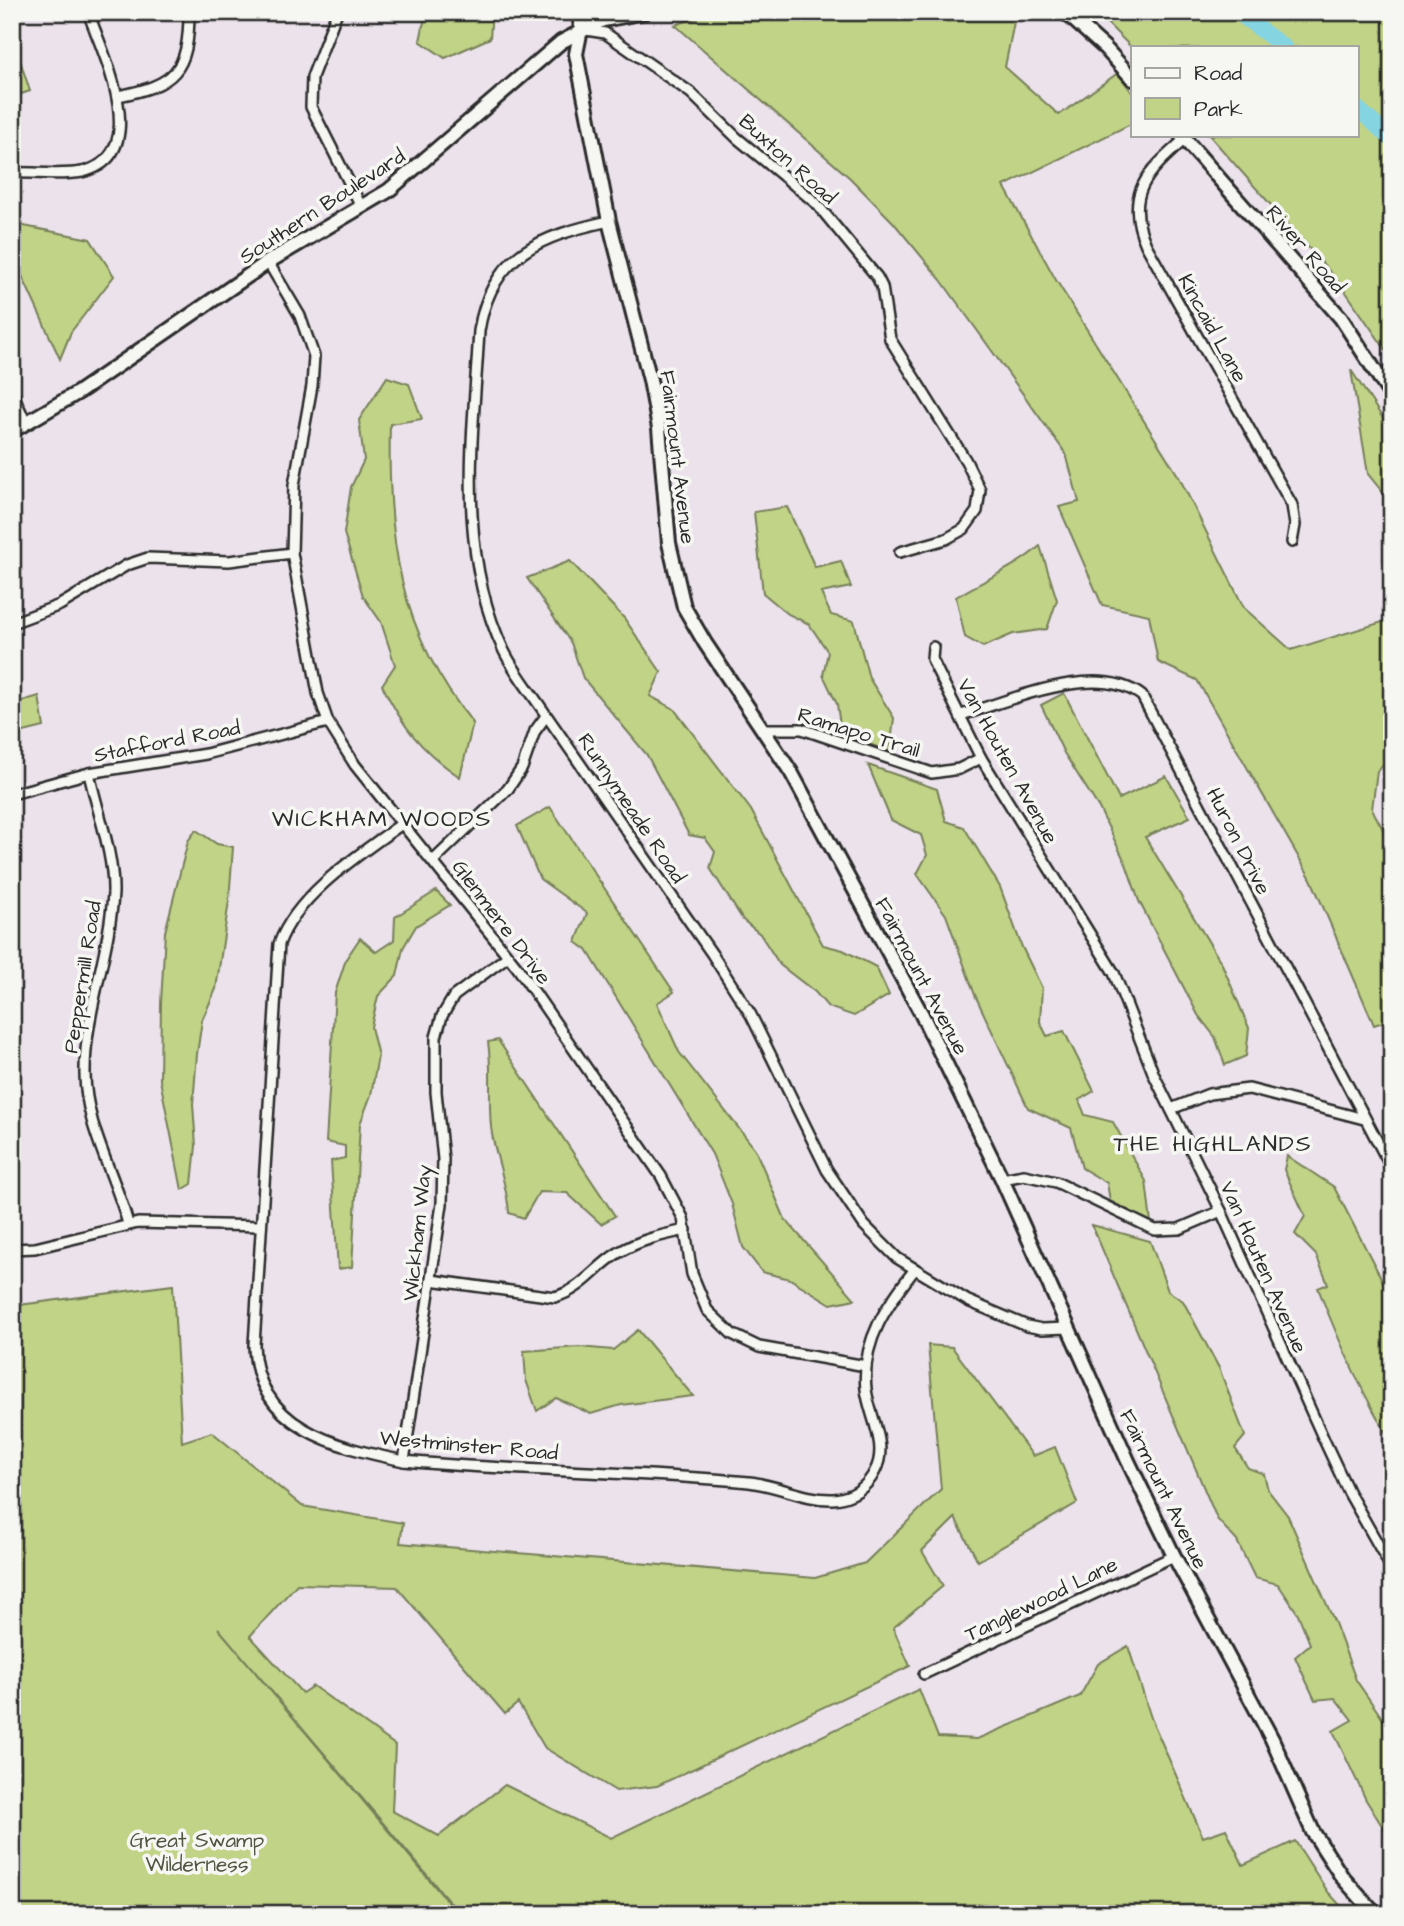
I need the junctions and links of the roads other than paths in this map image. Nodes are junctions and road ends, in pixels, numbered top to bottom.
1 (88, 12) edge
2 (189, 12) edge
3 (337, 12) edge
4 (579, 12) edge
5 (645, 12) edge
6 (1065, 12) edge
7 (581, 29) junction
8 (1131, 77) edge
9 (118, 96) junction
10 (1183, 137) edge
11 (12, 173) edge
12 (362, 208) junction
13 (609, 221) junction
14 (268, 262) junction
15 (12, 392) edge
16 (1392, 397) edge
17 (26, 423) junction
18 (12, 431) edge
19 (1292, 542) dead end
20 (900, 552) dead end
21 (292, 553) junction
22 (12, 623) edge
23 (933, 647) dead end
24 (961, 715) junction
25 (546, 716) junction
26 (328, 722) junction
27 (765, 729) junction
28 (981, 758) junction
29 (89, 773) junction
30 (12, 794) edge
31 (403, 823) junction
32 (433, 861) junction
33 (508, 956) junction
34 (1171, 1109) junction
35 (1364, 1119) junction
36 (1392, 1169) edge
37 (1002, 1179) junction
38 (1221, 1211) junction
39 (128, 1224) junction
40 (261, 1226) junction
41 (686, 1230) junction
42 (12, 1249) edge
43 (915, 1269) junction
44 (431, 1280) junction
45 (1068, 1328) junction
46 (866, 1366) junction
47 (404, 1461) junction
48 (1174, 1556) junction
49 (1392, 1569) edge
50 (924, 1674) dead end
51 (1375, 1914) edge

1 - 9 street
2 - 9 street
3 - 12 street
4 - 7 main road, Fairmount Avenue
5 - 7 main road, Southern Boulevard
6 - 8 main road
7 - 12 main road, Southern Boulevard
7 - 13 main road, Fairmount Avenue
7 - 20 street, Buxton Road
9 - 11 street
10 - 16 main road, River Road
10 - 19 street, Kincaid Lane
12 - 14 main road, Southern Boulevard
13 - 25 street, Runnymeade Road
13 - 27 main road, Fairmount Avenue
14 - 17 main road, Southern Boulevard
14 - 21 street, Glenmere Drive
15 - 17 street
17 - 18 main road, Southern Boulevard
21 - 22 street
21 - 26 street, Glenmere Drive
23 - 24 street, Van Houten Avenue
24 - 28 street, Van Houten Avenue
24 - 35 street, Huron Drive
25 - 32 street
25 - 43 street, Runnymeade Road
26 - 29 street, Stafford Road
26 - 31 street, Glenmere Drive
27 - 28 street, Ramapo Trail
27 - 37 main road, Fairmount Avenue
28 - 34 street, Van Houten Avenue
29 - 30 street, Stafford Road
29 - 39 street, Peppermill Road
31 - 32 street, Glenmere Drive
31 - 40 street, Westminster Road
32 - 33 street, Glenmere Drive
33 - 41 street, Glenmere Drive
33 - 44 street, Wickham Way
34 - 35 street
34 - 38 street, Van Houten Avenue
35 - 36 street, Huron Drive
37 - 38 street
37 - 45 main road, Fairmount Avenue
38 - 49 street, Van Houten Avenue
39 - 40 street
39 - 42 street
40 - 47 street, Westminster Road
41 - 44 street
41 - 46 street, Glenmere Drive
43 - 45 street, Runnymeade Road
43 - 46 street, Westminster Road
44 - 47 street, Wickham Way
45 - 48 main road, Fairmount Avenue
46 - 47 street, Westminster Road
48 - 50 street, Tanglewood Lane
48 - 51 main road, Fairmount Avenue

